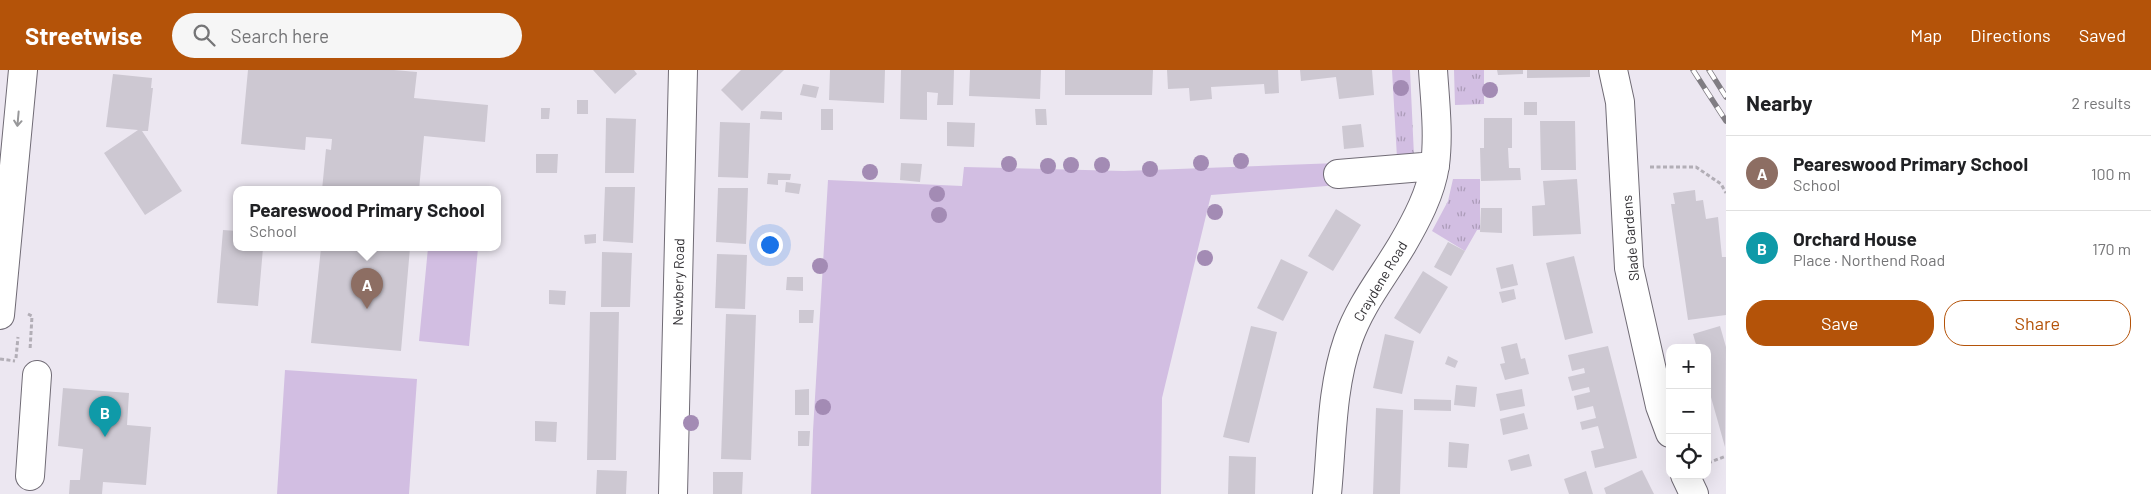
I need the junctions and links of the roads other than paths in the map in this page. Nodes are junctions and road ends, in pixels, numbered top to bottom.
1 (23, 70) edge
2 (683, 70) edge
3 (1433, 70) edge
4 (1613, 70) edge
5 (1435, 166) junction
6 (1338, 174) dead end
7 (0, 315) edge
8 (26, 368) road end
9 (1666, 422) edge
10 (30, 476) dead end
11 (1687, 479) edge
12 (673, 494) edge
13 (1327, 494) edge
14 (1694, 494) edge

1 -> 7 street
2 - 12 street, Newbery Road
3 - 5 street, Craydene Road
4 - 9 street, Slade Gardens
5 - 6 street
5 - 13 street, Craydene Road
8 - 10 street
11 - 14 street

